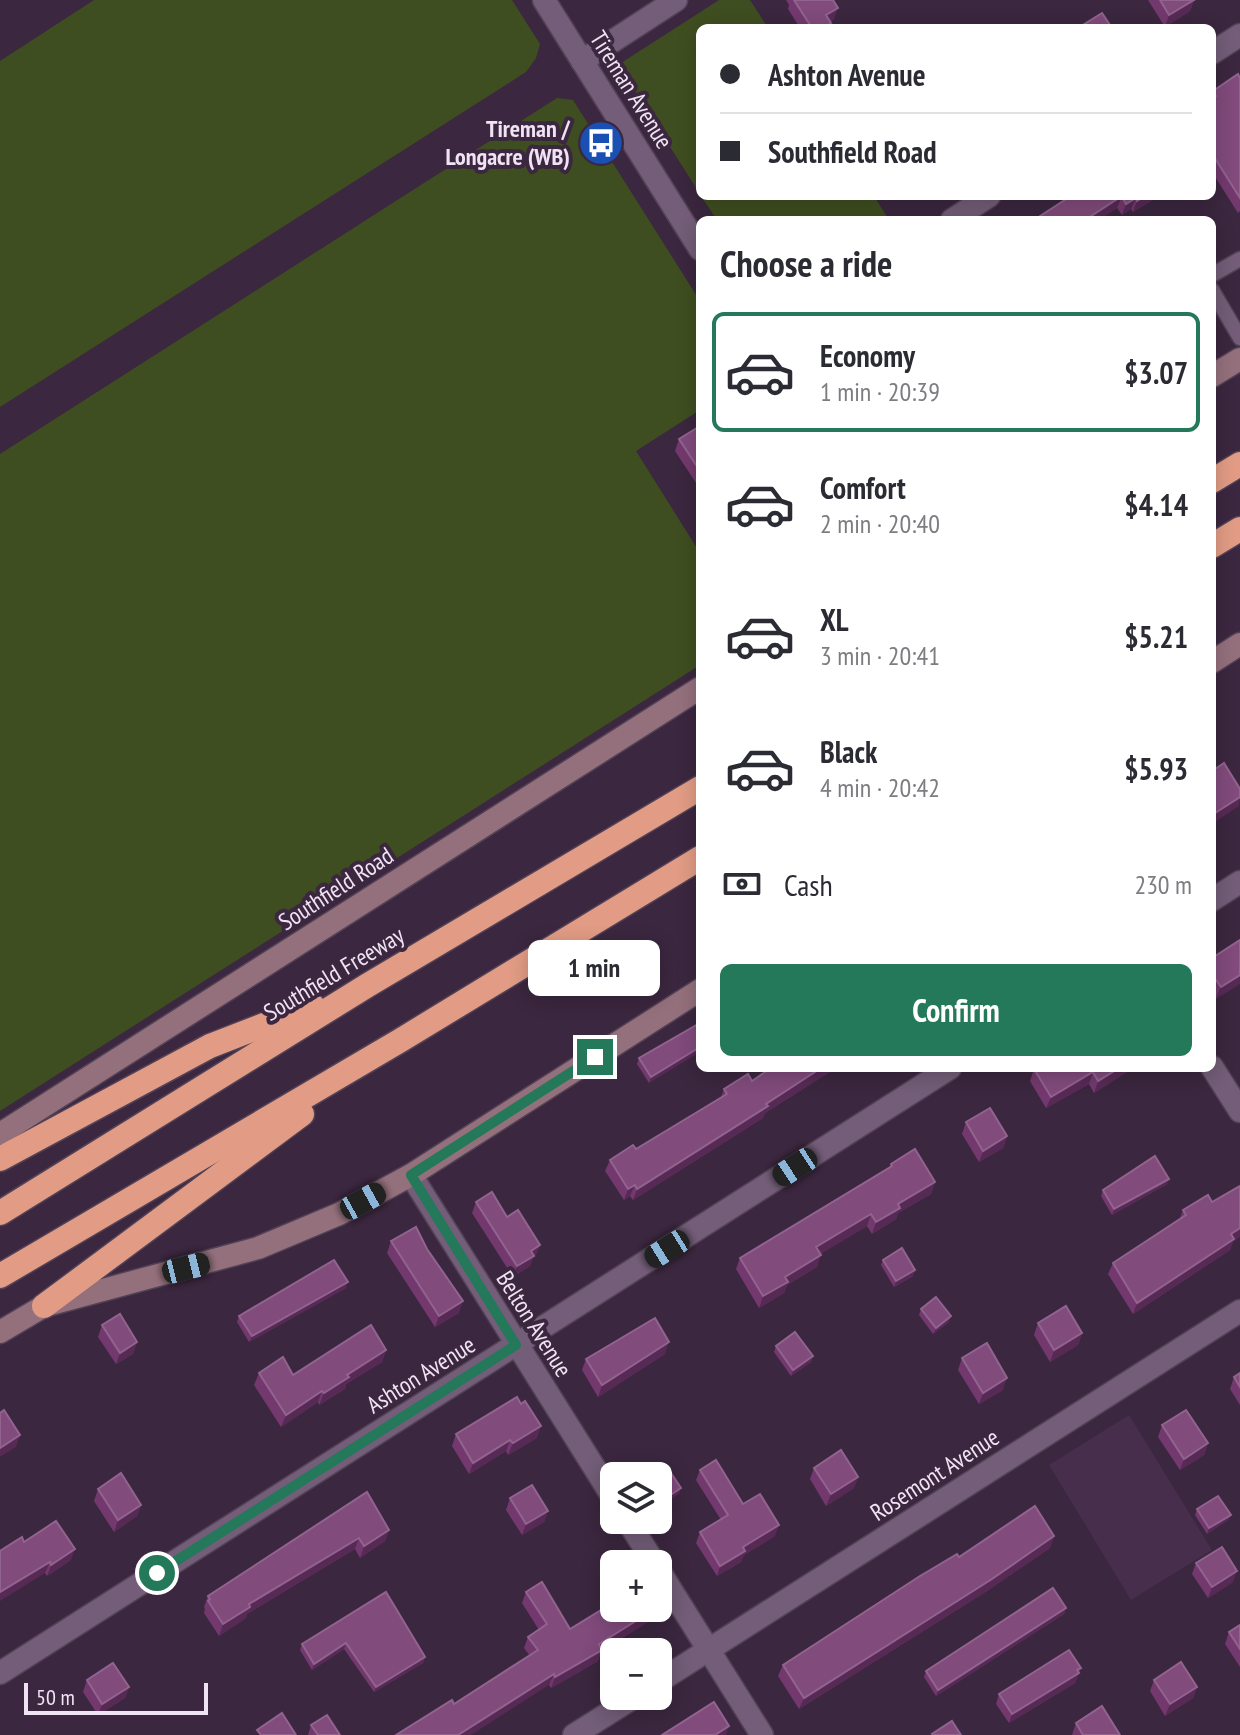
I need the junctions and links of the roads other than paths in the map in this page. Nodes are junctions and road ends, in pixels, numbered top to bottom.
1 (544, 0) edge
2 (676, 0) edge
3 (1240, 35) edge
4 (1216, 50) edge
5 (582, 61) junction
6 (983, 200) edge
7 (958, 216) edge
8 (696, 243) edge
9 (1240, 259) edge
10 (1216, 273) edge
11 (1216, 297) edge
12 (1240, 338) edge
13 (1240, 359) edge
14 (1216, 374) edge
15 (1240, 464) edge
16 (1216, 479) edge
17 (1240, 529) edge
18 (1216, 544) edge
19 (1240, 644) edge
20 (1216, 659) edge
21 (696, 691) edge
22 (696, 790) edge
23 (696, 860) edge
24 (1240, 882) edge
25 (1216, 897) edge
26 (368, 985) junction
27 (696, 993) edge
28 (401, 1040) junction
29 (944, 1072) edge
30 (1215, 1072) edge
31 (1240, 1111) edge
32 (0, 1134) edge
33 (0, 1159) edge
34 (411, 1175) junction
35 (0, 1213) edge
36 (0, 1276) edge
37 (44, 1306) junction
38 (1240, 1311) edge
39 (0, 1332) edge
40 (516, 1345) junction
41 (600, 1477) edge
42 (672, 1591) edge
43 (709, 1650) junction
44 (0, 1673) edge
45 (672, 1673) edge
46 (614, 1710) edge
47 (574, 1735) edge
48 (762, 1735) edge

1 - 5 street, Tireman Avenue
2 - 5 street
3 - 4 street
5 - 8 street, Tireman Avenue
6 - 7 street
9 - 10 lane
11 - 12 lane
13 - 14 main road
15 - 16 highway
17 - 18 highway
19 - 20 main road
21 - 32 main road, Southfield Road
22 - 26 highway, Southfield Freeway
23 - 28 highway
24 - 25 street
26 - 33 highway
26 - 35 highway, Southfield Freeway
27 - 34 main road
28 - 36 highway
28 - 37 highway
29 - 40 street, Ashton Avenue
30 - 31 street
34 - 37 main road
34 - 40 street, Belton Avenue
37 - 39 main road
38 - 43 street, Rosemont Avenue
40 - 41 street, Belton Avenue
40 - 44 street, Ashton Avenue
42 - 43 street
43 - 45 street, Rosemont Avenue
43 - 48 street
46 - 47 street

